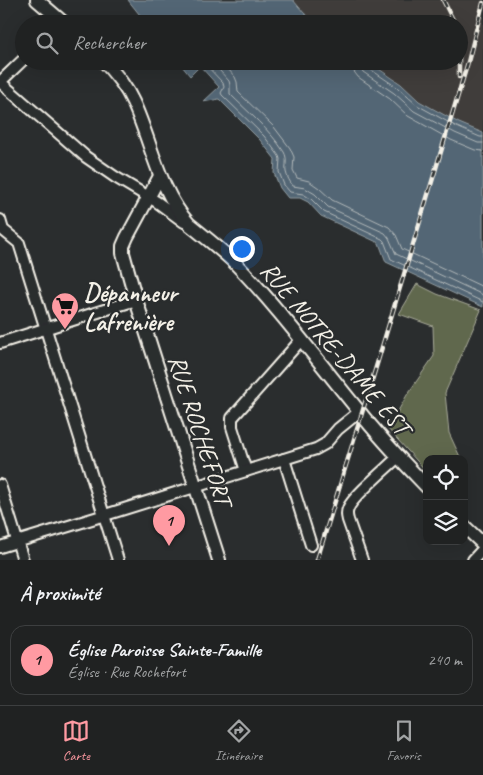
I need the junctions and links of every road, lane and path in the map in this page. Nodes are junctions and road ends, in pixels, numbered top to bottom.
1 (36, 0) edge
2 (53, 15) edge
3 (15, 68) edge
4 (111, 70) edge
5 (0, 82) edge
6 (160, 176) junction
7 (148, 197) junction
8 (0, 220) edge
9 (193, 228) junction
10 (136, 300) junction
11 (46, 328) junction
12 (301, 340) junction
13 (0, 343) edge
14 (359, 412) junction
15 (398, 457) junction
16 (284, 459) junction
17 (246, 471) junction
18 (423, 483) edge
19 (0, 485) edge
20 (196, 487) junction
21 (105, 516) junction
22 (468, 530) edge
23 (18, 541) junction
24 (482, 544) edge
25 (311, 546) dead end
26 (0, 547) edge
27 (23, 560) edge
28 (118, 560) edge
29 (219, 560) edge
30 (362, 560) edge
31 (474, 560) edge

1 - 2 street
3 - 5 street
4 - 6 street, RUE NOTRE-DAME EST
5 - 7 street
6 - 7 street, RUE ROCHEFORT
6 - 9 street, RUE NOTRE-DAME EST
7 - 9 street
7 - 10 street, RUE ROCHEFORT
8 - 11 street
9 - 12 street, RUE NOTRE-DAME EST
10 - 11 street
10 - 20 street, RUE ROCHEFORT
11 - 13 street
11 - 21 street
12 - 14 street, RUE NOTRE-DAME EST
12 - 17 street
14 - 15 street, RUE NOTRE-DAME EST
14 - 16 street
15 - 18 street, RUE NOTRE-DAME EST
15 - 30 street
16 - 17 street
16 - 25 street
17 - 20 street
19 - 23 street
20 - 21 street
20 - 29 street, RUE ROCHEFORT
21 - 23 street
21 - 28 street
22 - 24 street
23 - 26 street
23 - 27 street
24 - 31 street

